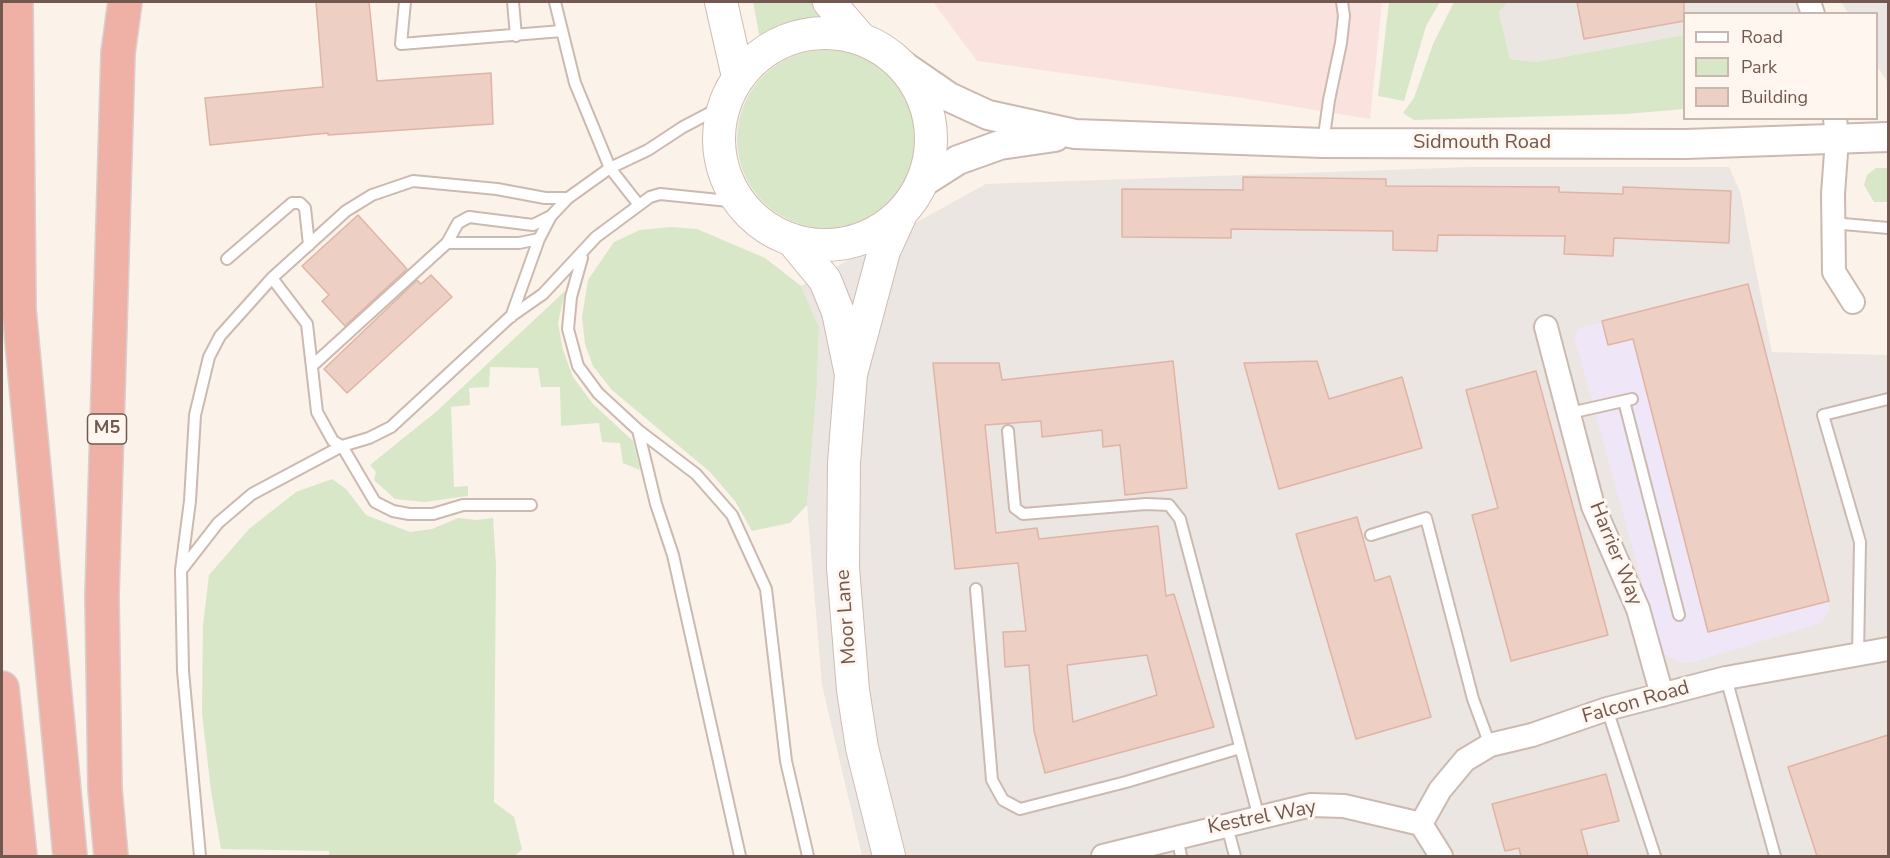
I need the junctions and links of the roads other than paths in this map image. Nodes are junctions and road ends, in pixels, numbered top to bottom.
1 (16, 2) edge
2 (125, 2) edge
3 (405, 2) edge
4 (513, 2) edge
5 (555, 2) edge
6 (721, 2) edge
7 (829, 2) edge
8 (1342, 2) edge
9 (562, 32) junction
10 (516, 36) junction
11 (861, 39) junction
12 (901, 64) junction
13 (738, 77) junction
14 (723, 106) junction
15 (1836, 129) edge
16 (1075, 134) junction
17 (1888, 137) edge
18 (1323, 143) junction
19 (610, 168) junction
20 (922, 183) junction
21 (568, 198) junction
22 (739, 202) junction
23 (639, 205) junction
24 (901, 213) junction
25 (551, 216) junction
26 (1832, 223) junction
27 (1888, 228) edge
28 (539, 239) junction
29 (792, 240) junction
30 (447, 243) junction
31 (309, 245) junction
32 (584, 252) junction
33 (227, 259) dead end
34 (272, 278) junction
35 (1853, 303) dead end
36 (510, 317) junction
37 (1546, 327) dead end
38 (313, 365) junction
39 (851, 374) junction
40 (1888, 399) edge
41 (1570, 413) junction
42 (638, 430) junction
43 (1008, 431) dead end
44 (342, 446) junction
45 (531, 505) dead end
46 (1371, 535) dead end
47 (181, 570) junction
48 (976, 589) dead end
49 (1679, 615) dead end
50 (1888, 649) edge
51 (1858, 656) junction
52 (1726, 678) junction
53 (2, 688) edge
54 (1662, 695) junction
55 (1607, 710) junction
56 (1490, 745) junction
57 (1240, 748) junction
58 (1259, 818) junction
59 (1421, 824) junction
60 (1227, 826) junction
61 (1179, 847) edge
62 (20, 856) edge
63 (70, 856) edge
64 (111, 856) edge
65 (200, 856) edge
66 (740, 856) edge
67 (808, 856) edge
68 (889, 856) edge
69 (1103, 856) edge
70 (1235, 856) edge
71 (1441, 856) edge
72 (1655, 856) edge
73 (1775, 856) edge

1 - 63 highway
2 - 64 highway, M5
3 - 10 lane
4 - 10 lane
5 - 9 lane
6 - 13 main road
7 - 11 main road
8 - 18 lane
9 - 10 lane
9 - 19 lane
11 - 12 main road
11 - 13 main road
12 - 16 street, Sidmouth Road
12 - 20 main road
13 - 14 main road
14 - 19 lane
14 - 22 main road
15 - 17 street, Sidmouth Road
15 - 18 street, Sidmouth Road
15 - 26 street
16 - 18 street, Sidmouth Road
16 - 20 street, Sidmouth Road
19 - 21 lane
19 - 23 lane
20 - 24 main road
21 - 25 lane
21 - 31 lane
22 - 23 lane
22 - 29 main road
23 - 32 lane
24 - 29 main road
24 - 39 main road, Moor Lane
25 - 28 lane
25 - 30 lane
26 - 27 lane
26 - 35 street
28 - 30 lane
28 - 36 lane
29 - 39 main road, Moor Lane
30 - 38 lane
31 - 33 lane
31 - 34 lane
32 - 36 lane
32 - 42 lane
34 - 38 lane
34 - 47 lane
36 - 44 lane
37 - 41 street, Harrier Way
38 - 44 lane
39 - 68 main road, Moor Lane
40 - 51 lane
41 - 49 lane
41 - 54 street, Harrier Way
42 - 66 lane
42 - 67 lane
43 - 57 lane
44 - 45 lane
44 - 47 lane
46 - 56 lane
47 - 65 lane
48 - 57 lane
50 - 51 street, Falcon Road
51 - 52 street, Falcon Road
52 - 54 street, Falcon Road
52 - 73 lane
53 - 62 highway
54 - 55 street, Falcon Road
55 - 56 street, Falcon Road
55 - 72 lane
56 - 59 street, Falcon Road
57 - 58 lane
58 - 59 street, Kestrel Way
58 - 60 street, Kestrel Way
59 - 71 street
60 - 61 street, Kestrel Way
60 - 70 lane
61 - 69 street, Kestrel Way

